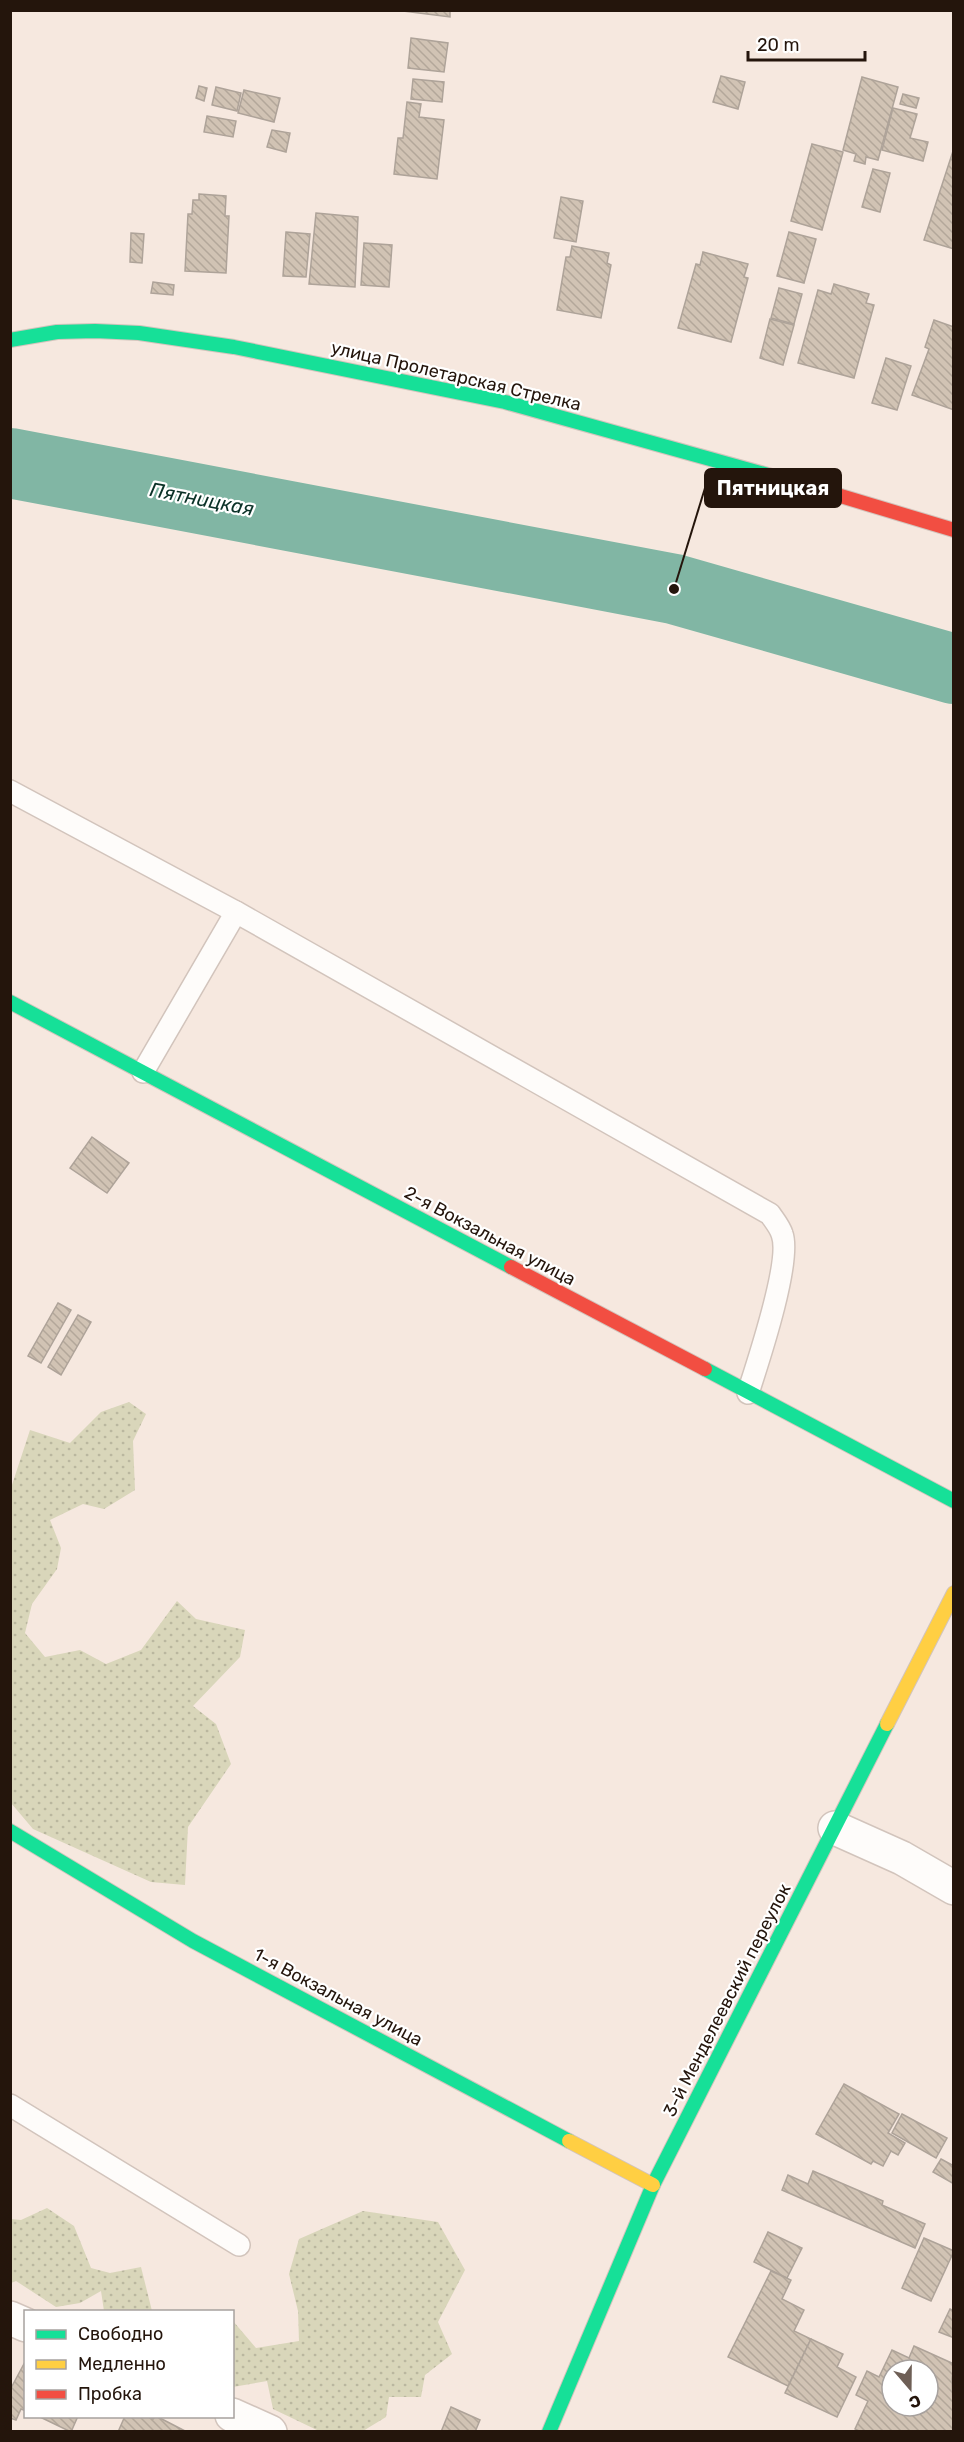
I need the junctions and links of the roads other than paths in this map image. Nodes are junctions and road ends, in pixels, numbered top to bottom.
1 (10, 340) edge
2 (954, 530) edge
3 (10, 791) edge
4 (236, 912) junction
5 (10, 1002) edge
6 (144, 1072) junction
7 (748, 1393) junction
8 (954, 1502) edge
9 (954, 1593) edge
10 (836, 1828) junction
11 (10, 1831) edge
12 (954, 1888) edge
13 (10, 2105) edge
14 (653, 2185) junction
15 (239, 2245) dead end
16 (10, 2318) edge
17 (24, 2324) edge
18 (234, 2416) edge
19 (270, 2432) edge
20 (549, 2432) edge

1 - 2 street, улица Пролетарская Стрелка
3 - 4 lane
4 - 6 lane
4 - 7 lane
5 - 6 street, 2-я Вокзальная улица
6 - 7 street, 2-я Вокзальная улица
7 - 8 street, 2-я Вокзальная улица
9 - 10 street, 3-й Менделеевский переулок
10 - 12 street
10 - 14 street, 3-й Менделеевский переулок
11 - 14 street, 1-я Вокзальная улица
13 - 15 lane
14 - 20 street, 3-й Менделеевский переулок
16 - 17 street
18 - 19 street

